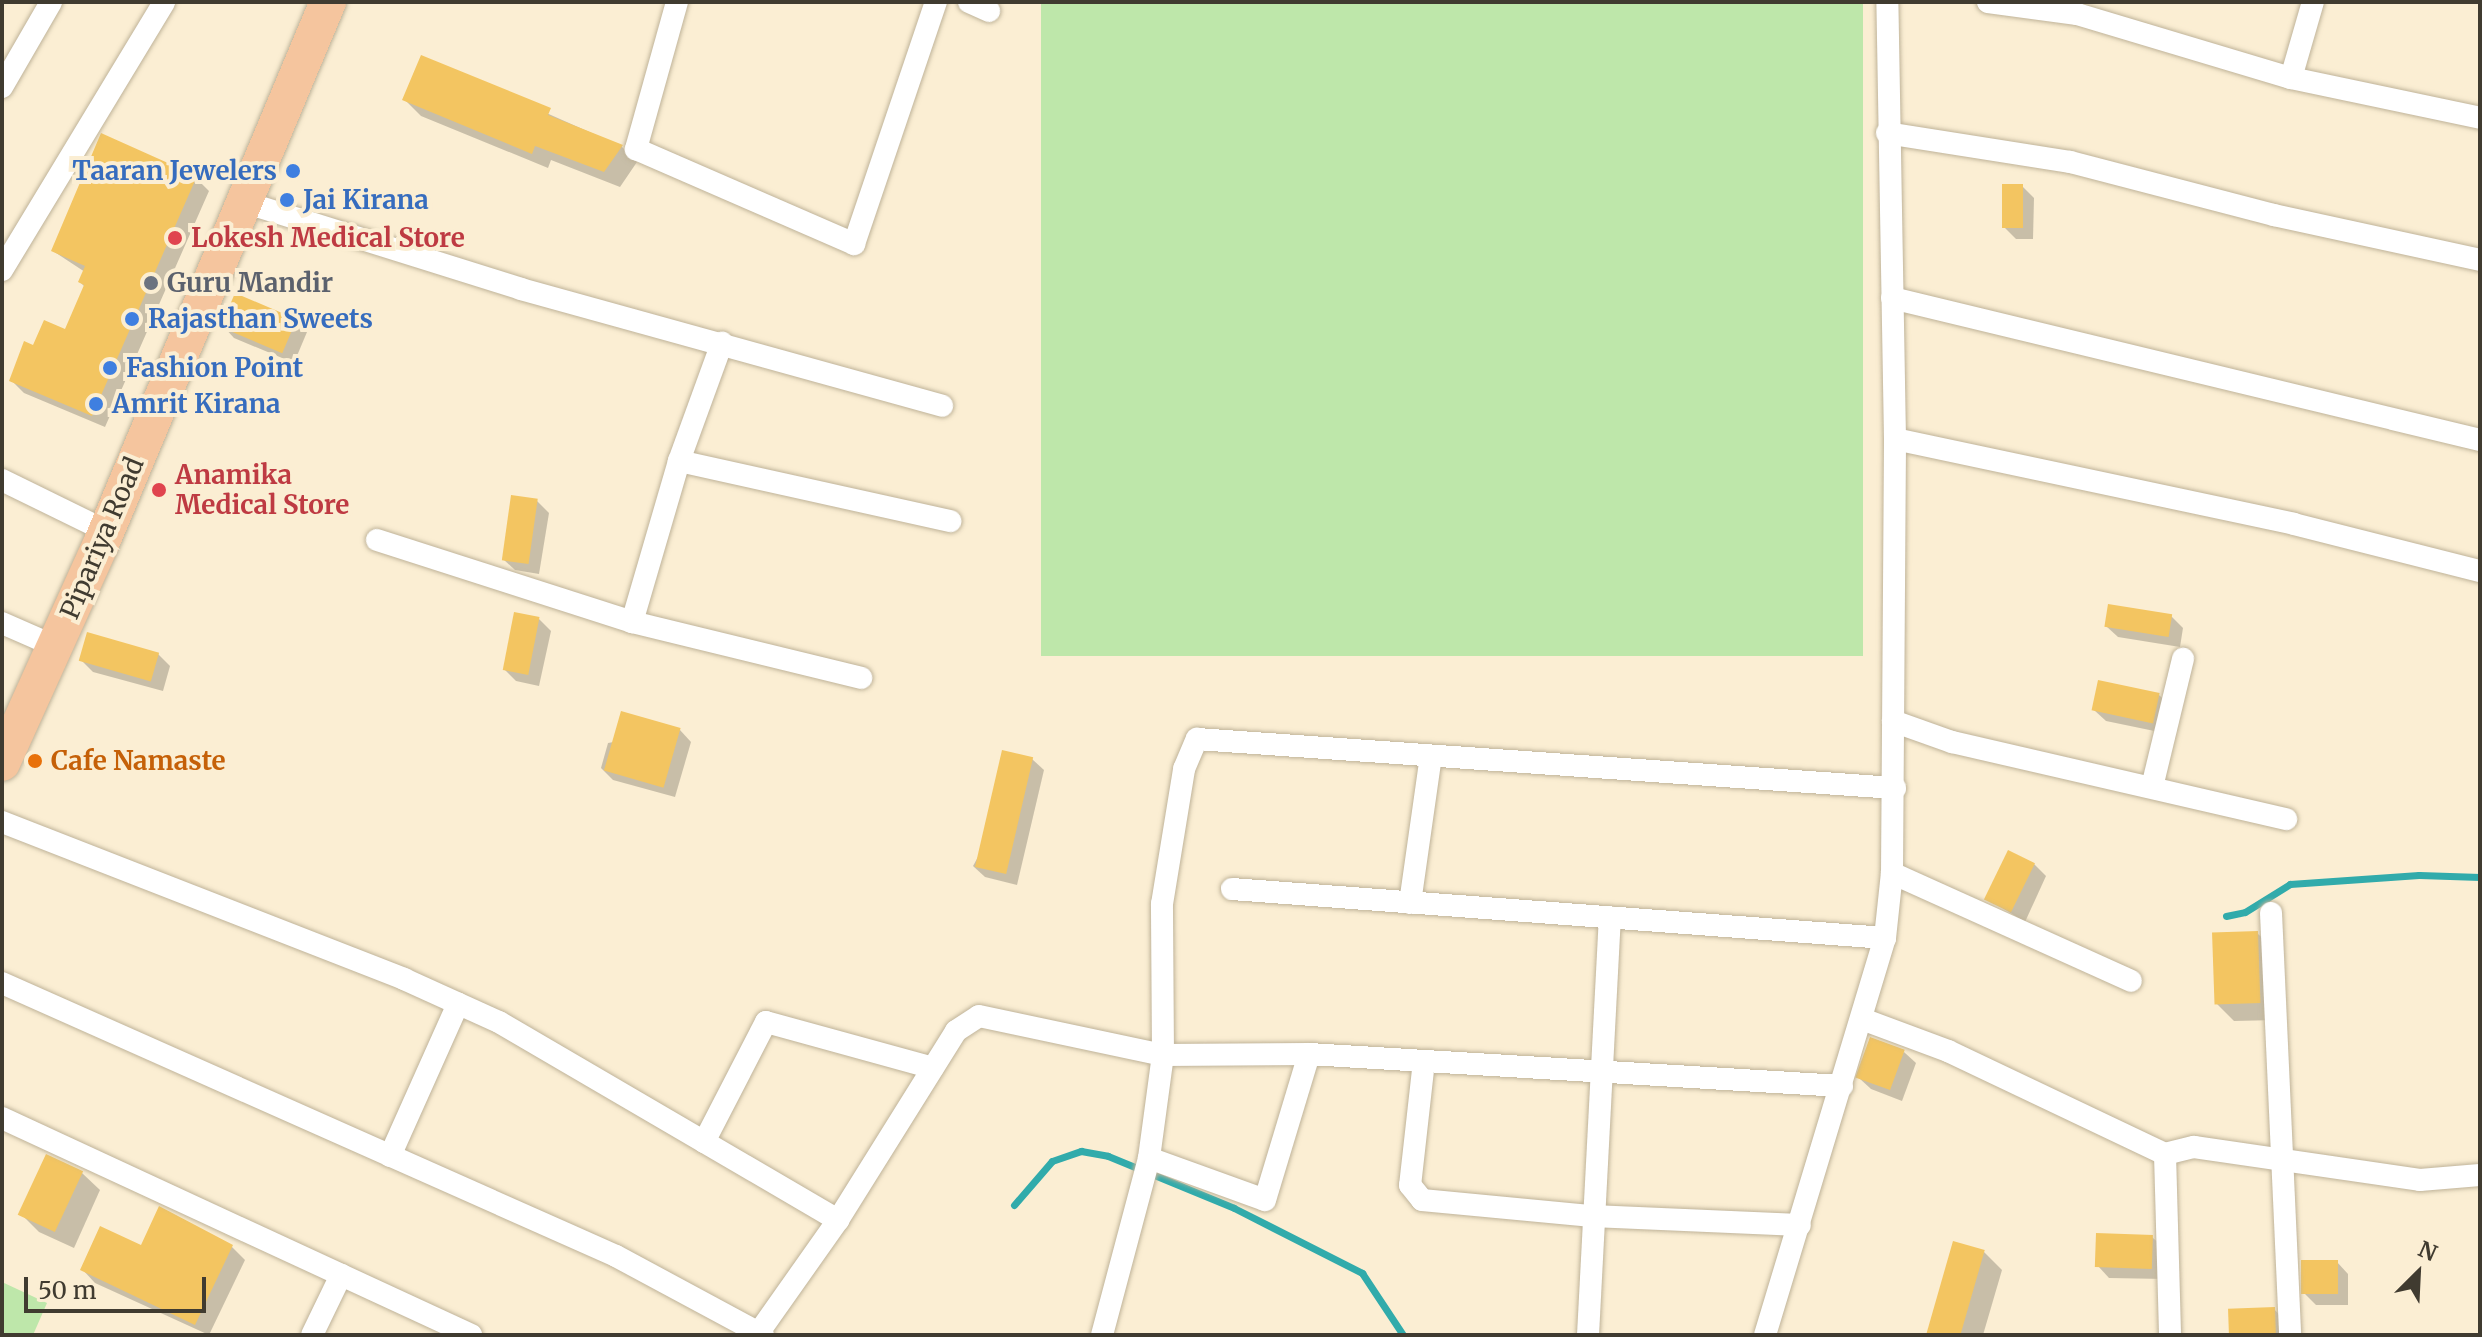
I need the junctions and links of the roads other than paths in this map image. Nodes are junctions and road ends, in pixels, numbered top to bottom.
1 (51, 2) edge
2 (164, 2) edge
3 (312, 2) edge
4 (328, 2) edge
5 (677, 2) edge
6 (936, 2) edge
7 (1887, 2) edge
8 (1988, 2) edge
9 (2313, 2) edge
10 (2291, 78) junction
11 (2, 87) edge
12 (2480, 118) edge
13 (1887, 133) junction
14 (244, 202) junction
15 (2480, 260) edge
16 (2, 270) edge
17 (1892, 298) junction
18 (722, 343) junction
19 (942, 406) dead end
20 (1895, 439) junction
21 (2480, 440) edge
22 (679, 461) junction
23 (2, 480) edge
24 (950, 521) dead end
25 (92, 524) junction
26 (377, 540) dead end
27 (2480, 571) edge
28 (632, 622) junction
29 (2, 623) edge
30 (41, 640) junction
31 (2183, 659) dead end
32 (861, 678) dead end
33 (1893, 721) junction
34 (2, 727) edge
35 (1431, 756) junction
36 (2, 763) edge
37 (2152, 787) junction
38 (1895, 788) junction
39 (2286, 819) dead end
40 (2, 822) edge
41 (1892, 873) junction
42 (1232, 889) dead end
43 (1410, 903) junction
44 (2271, 913) dead end
45 (1610, 918) junction
46 (1885, 938) junction
47 (2131, 981) dead end
48 (2, 983) edge
49 (458, 1004) junction
50 (1862, 1019) junction
51 (1309, 1054) junction
52 (1163, 1055) junction
53 (1424, 1061) junction
54 (933, 1068) junction
55 (1601, 1068) junction
56 (1842, 1086) junction
57 (2, 1118) edge
58 (704, 1142) junction
59 (2165, 1154) junction
60 (390, 1156) junction
61 (2282, 1157) junction
62 (1148, 1159) junction
63 (2480, 1175) edge
64 (1592, 1216) junction
65 (838, 1220) junction
66 (1800, 1225) junction
67 (341, 1275) junction
68 (760, 1334) edge
69 (312, 1335) edge
70 (471, 1335) edge
71 (1102, 1335) edge
72 (1588, 1335) edge
73 (1765, 1335) edge
74 (2170, 1335) edge
75 (2290, 1335) edge

1 - 11 street
2 - 16 street
3 - 25 main road, Pipariya Road
4 - 14 main road, Pipariya Road
5 - 6 street
7 - 13 street
8 - 10 street
9 - 10 street
10 - 12 street
13 - 15 street
13 - 17 street
14 - 18 street
14 - 36 main road, Pipariya Road
17 - 20 street
17 - 21 street
18 - 19 street
18 - 22 street
20 - 27 street
20 - 33 street
22 - 24 street
22 - 28 street
23 - 25 street
25 - 30 main road, Pipariya Road
26 - 28 street
28 - 32 street
29 - 30 street
30 - 34 main road, Pipariya Road
31 - 37 street
33 - 37 street
33 - 38 street
35 - 38 street
35 - 43 street
35 - 52 street
37 - 39 street
38 - 41 street
40 - 49 street
41 - 46 street
41 - 47 street
42 - 43 street
43 - 45 street
44 - 61 street
45 - 46 street
45 - 55 street
46 - 50 street
48 - 60 street
49 - 58 street
49 - 60 street
50 - 56 street
50 - 59 street
51 - 52 street
51 - 53 street
51 - 62 street
52 - 54 street
52 - 62 street
53 - 55 street
53 - 64 street
54 - 58 street
54 - 65 street
55 - 56 street
55 - 64 street
56 - 66 street
57 - 67 street
58 - 65 street
59 - 61 street
59 - 74 street
60 - 68 street
61 - 63 street
61 - 75 street
62 - 71 street
64 - 66 street
64 - 72 street
65 - 68 street
66 - 73 street
67 - 69 street
67 - 70 street

